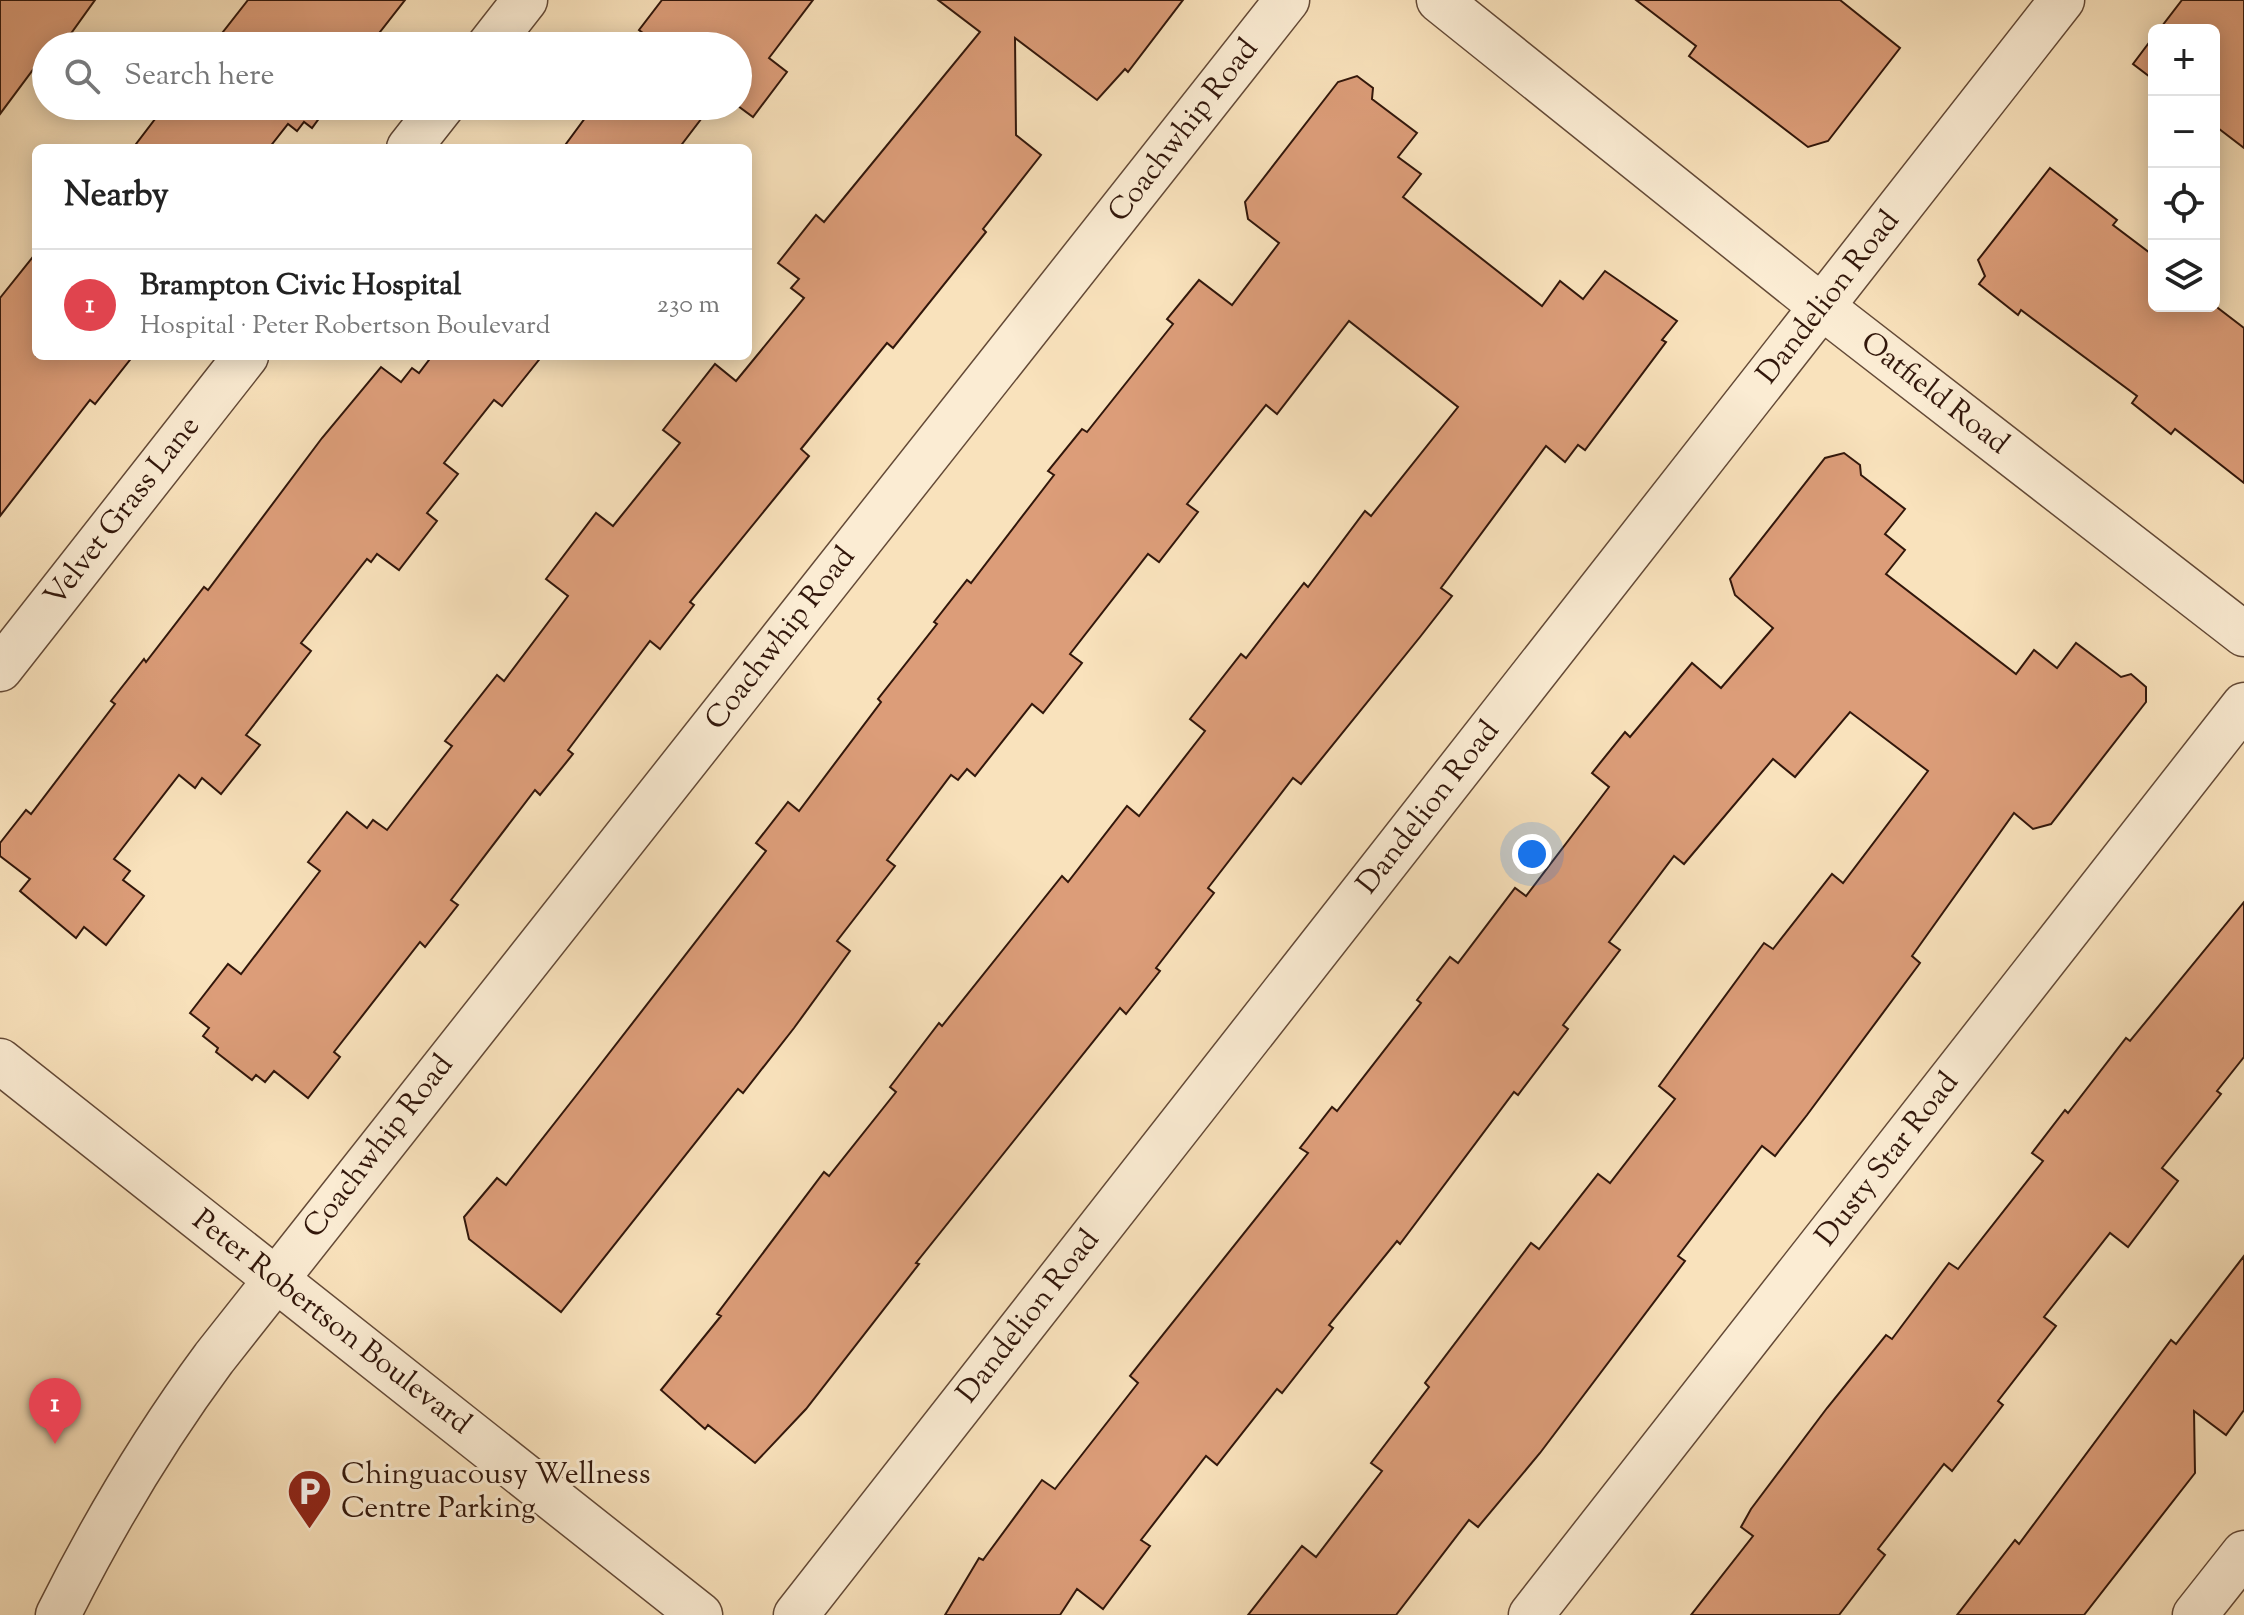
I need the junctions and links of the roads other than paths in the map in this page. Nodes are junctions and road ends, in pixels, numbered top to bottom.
1 (525, 0) edge
2 (1287, 0) edge
3 (1439, 0) edge
4 (2062, 0) edge
5 (500, 32) edge
6 (431, 120) edge
7 (412, 144) edge
8 (1822, 307) junction
9 (243, 360) edge
10 (2244, 634) edge
11 (0, 669) edge
12 (2244, 705) edge
13 (0, 1061) edge
14 (275, 1278) junction
15 (2244, 1553) edge
16 (58, 1615) edge
17 (700, 1615) edge
18 (796, 1615) edge
19 (1531, 1615) edge
20 (2195, 1615) edge

1 - 5 street
2 - 14 street, Coachwhip Road
3 - 8 street, Oatfield Road
4 - 8 street, Dandelion Road
6 - 7 street
8 - 10 street, Oatfield Road
8 - 18 street, Dandelion Road
9 - 11 street, Velvet Grass Lane
12 - 19 street, Dusty Star Road
13 - 14 street, Peter Robertson Boulevard
14 - 16 street, Coachwhip Road
14 - 17 street, Peter Robertson Boulevard
15 - 20 street

